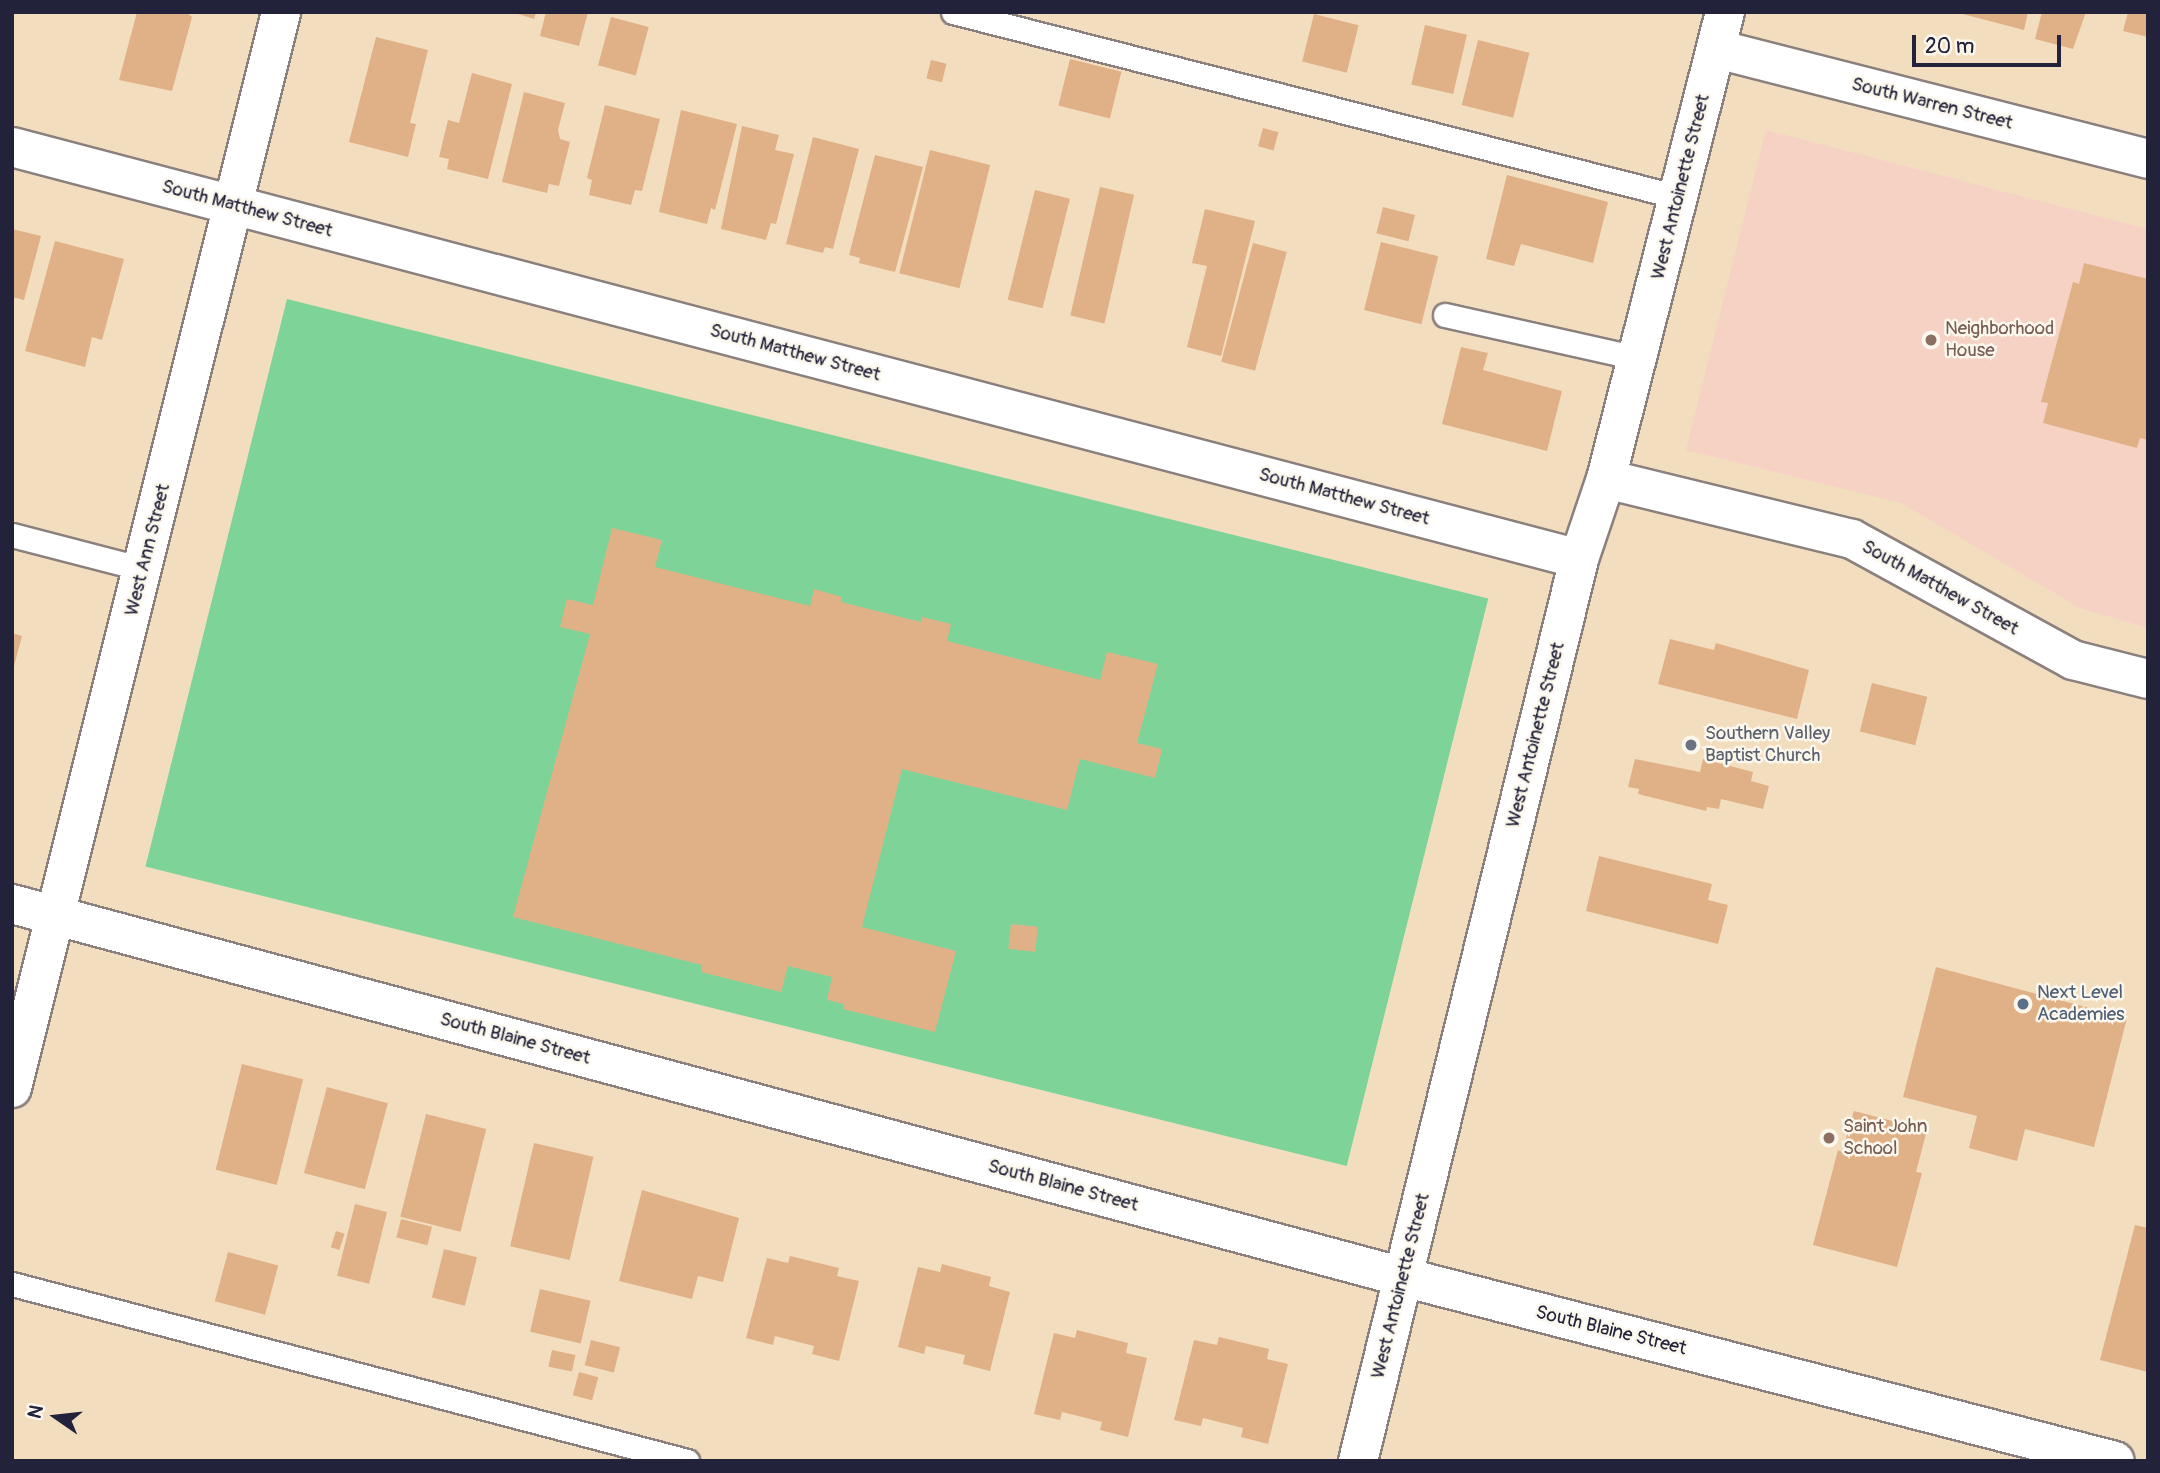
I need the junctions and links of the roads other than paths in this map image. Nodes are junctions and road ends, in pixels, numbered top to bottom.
1 (281, 12) edge
2 (953, 12) edge
3 (1721, 30) edge
4 (12, 147) edge
5 (2148, 159) edge
6 (1679, 197) junction
7 (233, 205) junction
8 (1445, 315) dead end
9 (1637, 358) junction
10 (1606, 479) junction
11 (12, 536) edge
12 (1578, 559) junction
13 (143, 569) junction
14 (2148, 679) edge
15 (12, 904) edge
16 (57, 916) junction
17 (12, 1088) edge
18 (1403, 1277) junction
19 (12, 1284) edge
20 (687, 1461) edge
21 (1358, 1461) edge
22 (2115, 1461) edge

1 - 7 street, West Ann Street
2 - 6 lane
3 - 5 street, South Warren Street
3 - 6 street, West Antoinette Street
4 - 7 street, South Matthew Street
6 - 9 street, West Antoinette Street
7 - 12 street, South Matthew Street
7 - 13 street, West Ann Street
8 - 9 lane
9 - 10 street, West Antoinette Street
10 - 12 street, West Antoinette Street
10 - 14 street, South Matthew Street
11 - 13 lane
12 - 18 street, West Antoinette Street
13 - 16 street, West Ann Street
15 - 16 street, South Blaine Street
16 - 17 street, West Ann Street
16 - 18 street, South Blaine Street
18 - 21 street, West Antoinette Street
18 - 22 street, South Blaine Street
19 - 20 lane

